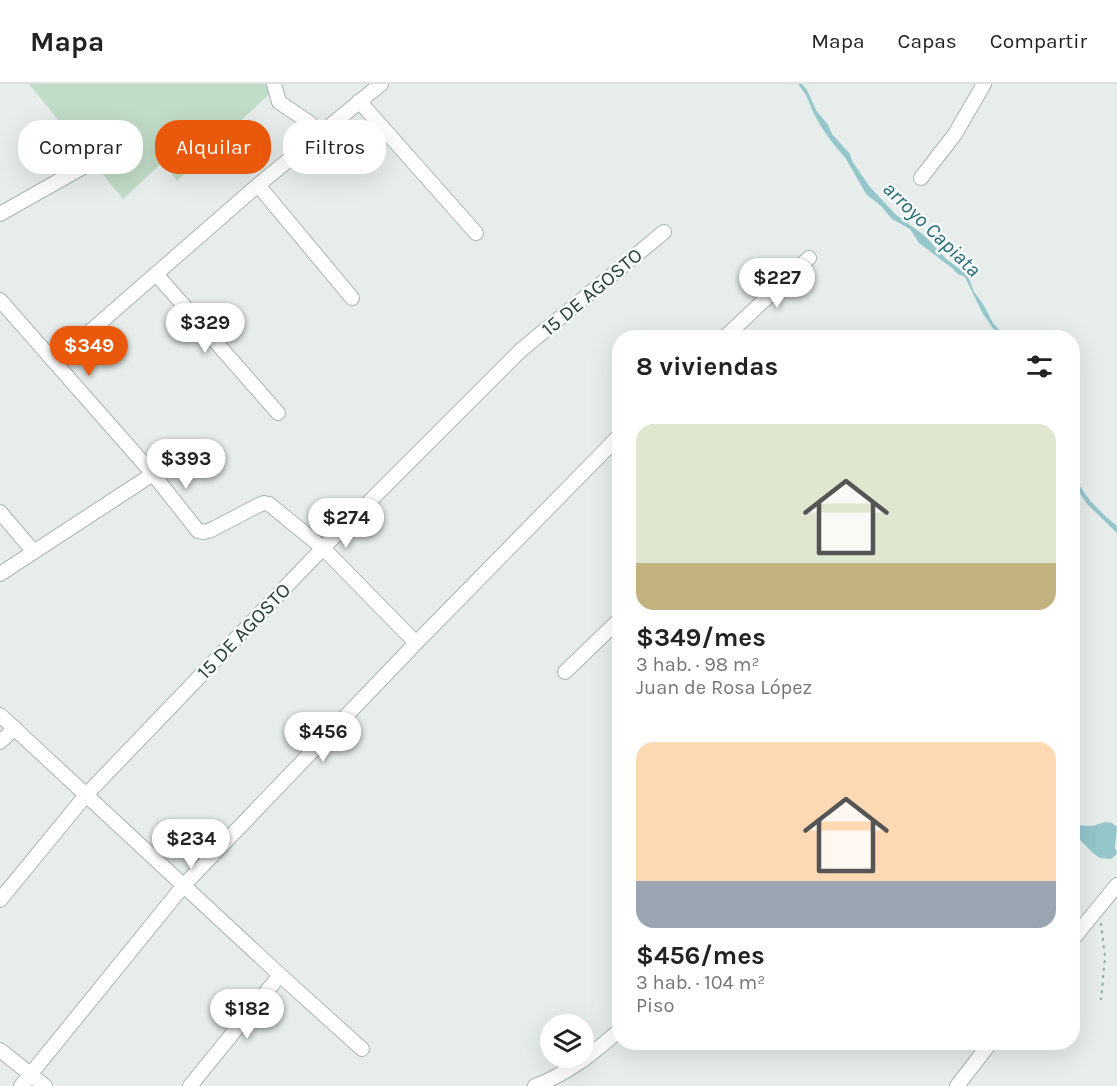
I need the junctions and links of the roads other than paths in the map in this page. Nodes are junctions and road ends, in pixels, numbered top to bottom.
1 (274, 84) edge
2 (381, 84) edge
3 (984, 84) edge
4 (359, 102) junction
5 (306, 120) edge
6 (337, 120) edge
7 (283, 164) edge
8 (71, 174) edge
9 (921, 178) dead end
10 (258, 185) junction
11 (0, 214) edge
12 (664, 232) dead end
13 (476, 233) dead end
14 (809, 258) dead end
15 (156, 274) junction
16 (352, 298) dead end
17 (0, 300) edge
18 (732, 330) edge
19 (55, 362) junction
20 (278, 413) dead end
21 (612, 447) edge
22 (153, 474) junction
23 (0, 512) edge
24 (323, 548) junction
25 (34, 552) junction
26 (0, 574) edge
27 (612, 627) edge
28 (416, 643) junction
29 (565, 672) dead end
30 (0, 715) edge
31 (15, 728) junction
32 (0, 742) edge
33 (86, 795) junction
34 (184, 885) junction
35 (1117, 885) edge
36 (0, 900) edge
37 (1080, 930) edge
38 (280, 975) junction
39 (612, 1037) edge
40 (362, 1049) dead end
41 (0, 1050) edge
42 (985, 1050) edge
43 (30, 1075) junction
44 (21, 1086) edge
45 (45, 1086) edge
46 (190, 1086) edge
47 (535, 1086) edge
48 (957, 1086) edge

1 - 5 street
2 - 4 street
3 - 9 street
4 - 6 street
4 - 13 street
7 - 10 street
8 - 11 street
10 - 15 street
10 - 16 street
12 - 24 street, 15 DE AGOSTO
14 - 18 street
15 - 19 street
15 - 20 street
17 - 19 street
19 - 22 street
21 - 28 street
22 - 24 street
22 - 25 street
23 - 25 street
24 - 28 street
24 - 33 street, 15 DE AGOSTO
25 - 26 street
27 - 29 street
28 - 34 street
30 - 31 street
31 - 32 street
31 - 33 street
33 - 34 street
33 - 36 street, 15 DE AGOSTO
34 - 38 street
34 - 43 street
35 - 37 street
38 - 40 street
38 - 46 street
39 - 47 street
41 - 43 street
42 - 48 street
43 - 44 street
43 - 45 street

